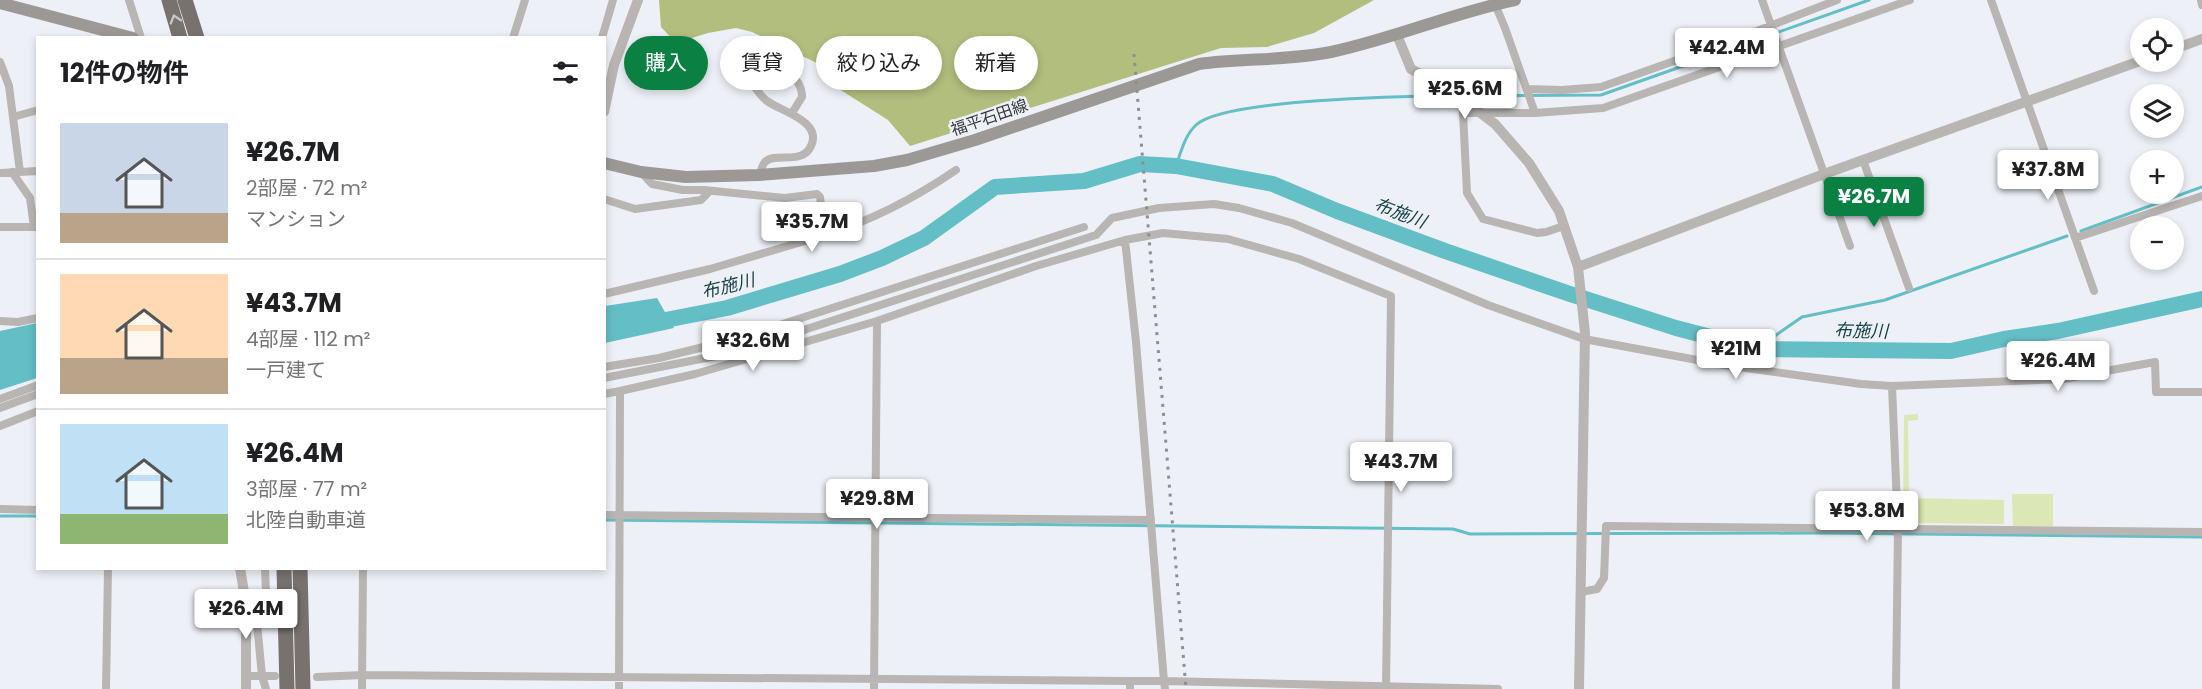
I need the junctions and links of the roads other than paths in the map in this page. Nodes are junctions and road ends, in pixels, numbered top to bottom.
1 (129, 0) edge
2 (169, 0) edge
3 (185, 0) edge
4 (525, 0) edge
5 (613, 0) edge
6 (638, 0) edge
7 (1515, 0) edge
8 (1762, 0) edge
9 (1837, 0) edge
10 (1910, 0) edge
11 (1991, 0) edge
12 (2201, 0) edge
13 (0, 3) edge
14 (1495, 4) junction
15 (2202, 5) edge
16 (1771, 24) junction
17 (101, 33) edge
18 (1396, 35) junction
19 (120, 36) edge
20 (140, 36) edge
21 (179, 36) edge
22 (196, 36) edge
23 (514, 36) edge
24 (603, 36) edge
25 (2202, 39) edge
26 (2184, 46) edge
27 (1778, 47) junction
28 (0, 62) edge
29 (2130, 66) edge
30 (1527, 89) junction
31 (606, 103) edge
32 (2027, 103) junction
33 (36, 111) edge
34 (792, 113) junction
35 (1534, 113) junction
36 (13, 117) junction
37 (1863, 160) junction
38 (606, 163) edge
39 (956, 170) dead end
40 (36, 171) edge
41 (16, 172) junction
42 (641, 172) junction
43 (0, 173) edge
44 (1824, 174) junction
45 (759, 175) junction
46 (704, 190) junction
47 (2202, 196) edge
48 (606, 200) edge
49 (36, 226) edge
50 (1564, 226) junction
51 (0, 227) edge
52 (1084, 227) dead end
53 (825, 235) junction
54 (2075, 238) junction
55 (1125, 240) junction
56 (1850, 246) dead end
57 (1578, 267) junction
58 (1909, 288) dead end
59 (2094, 291) dead end
60 (606, 294) edge
61 (36, 318) edge
62 (0, 321) edge
63 (876, 321) junction
64 (1584, 336) junction
65 (606, 367) edge
66 (606, 378) edge
67 (1892, 386) junction
68 (36, 387) edge
69 (620, 391) junction
70 (2202, 392) edge
71 (606, 394) edge
72 (36, 395) edge
73 (0, 399) edge
74 (0, 408) edge
75 (36, 412) edge
76 (0, 426) edge
77 (0, 509) edge
78 (36, 510) edge
79 (606, 515) edge
80 (621, 515) junction
81 (875, 517) junction
82 (1151, 520) junction
83 (1898, 529) junction
84 (2202, 532) edge
85 (108, 570) edge
86 (241, 570) edge
87 (264, 570) edge
88 (284, 570) edge
89 (300, 570) edge
90 (363, 570) edge
91 (1581, 592) junction
92 (251, 603) junction
93 (363, 675) junction
94 (247, 676) junction
95 (262, 676) junction
96 (274, 676) dead end
97 (316, 676) dead end
98 (619, 676) junction
99 (874, 684) edge
100 (1130, 685) edge
101 (1164, 685) edge
102 (1386, 687) edge
103 (106, 689) edge
104 (246, 689) edge
105 (266, 689) edge
106 (288, 689) edge
107 (303, 689) edge
108 (362, 689) edge
109 (619, 689) edge
110 (1498, 689) edge
111 (1579, 689) edge
112 (1896, 689) edge

1 - 20 street
21 -> 2 highway
3 - 22 highway
4 - 23 street
5 - 24 street
6 - 31 street
7 - 14 main road, 福平石田線
8 - 16 street
9 - 16 street
10 - 27 street
11 - 32 street
12 - 15 street
13 - 17 main road
14 - 18 main road, 福平石田線
14 - 30 street
16 - 27 street
16 - 30 street
17 - 19 main road
18 - 45 main road, 福平石田線
18 - 50 street
25 - 26 street
27 - 35 street
27 - 44 street
28 - 36 street
29 - 32 street
30 - 35 street
32 - 37 street
32 - 54 street
33 - 36 street
34 - 34 street
34 - 45 street
35 - 50 street
36 - 41 street
37 - 44 street
37 - 58 street
38 - 42 main road, 福平石田線
39 - 53 street
40 - 41 street
41 - 43 street
41 - 49 street
42 - 45 main road, 福平石田線
42 - 46 street
44 - 56 street
44 - 57 street
46 - 48 street
46 - 53 street
47 - 54 street
49 - 51 street
50 - 57 street
52 - 65 street
53 - 60 street
54 - 59 street
55 - 63 street
55 - 82 street
55 - 102 street
57 - 64 street
61 - 62 street
63 - 69 street
63 - 81 street
64 - 66 street
64 - 67 street
64 - 91 street
67 - 70 street
67 - 83 street
68 - 73 street
69 - 71 street
69 - 80 street
72 - 74 street
75 - 76 street
77 - 78 street
79 - 80 street
80 - 81 street
80 - 98 street
81 - 82 street
81 - 99 street
82 - 101 street
83 - 84 street
83 - 91 street
83 - 112 street
85 - 103 street
86 - 92 street
87 - 92 street
88 - 106 highway
89 - 107 highway
90 - 93 street
91 - 111 street
92 - 94 street
92 - 95 street
93 - 97 street
93 - 98 street
93 - 108 street
94 - 95 street
94 - 104 street
95 - 96 street
95 - 105 street
98 - 99 street
98 - 109 street
99 - 100 street
100 - 101 street
101 - 102 street
102 - 110 street

